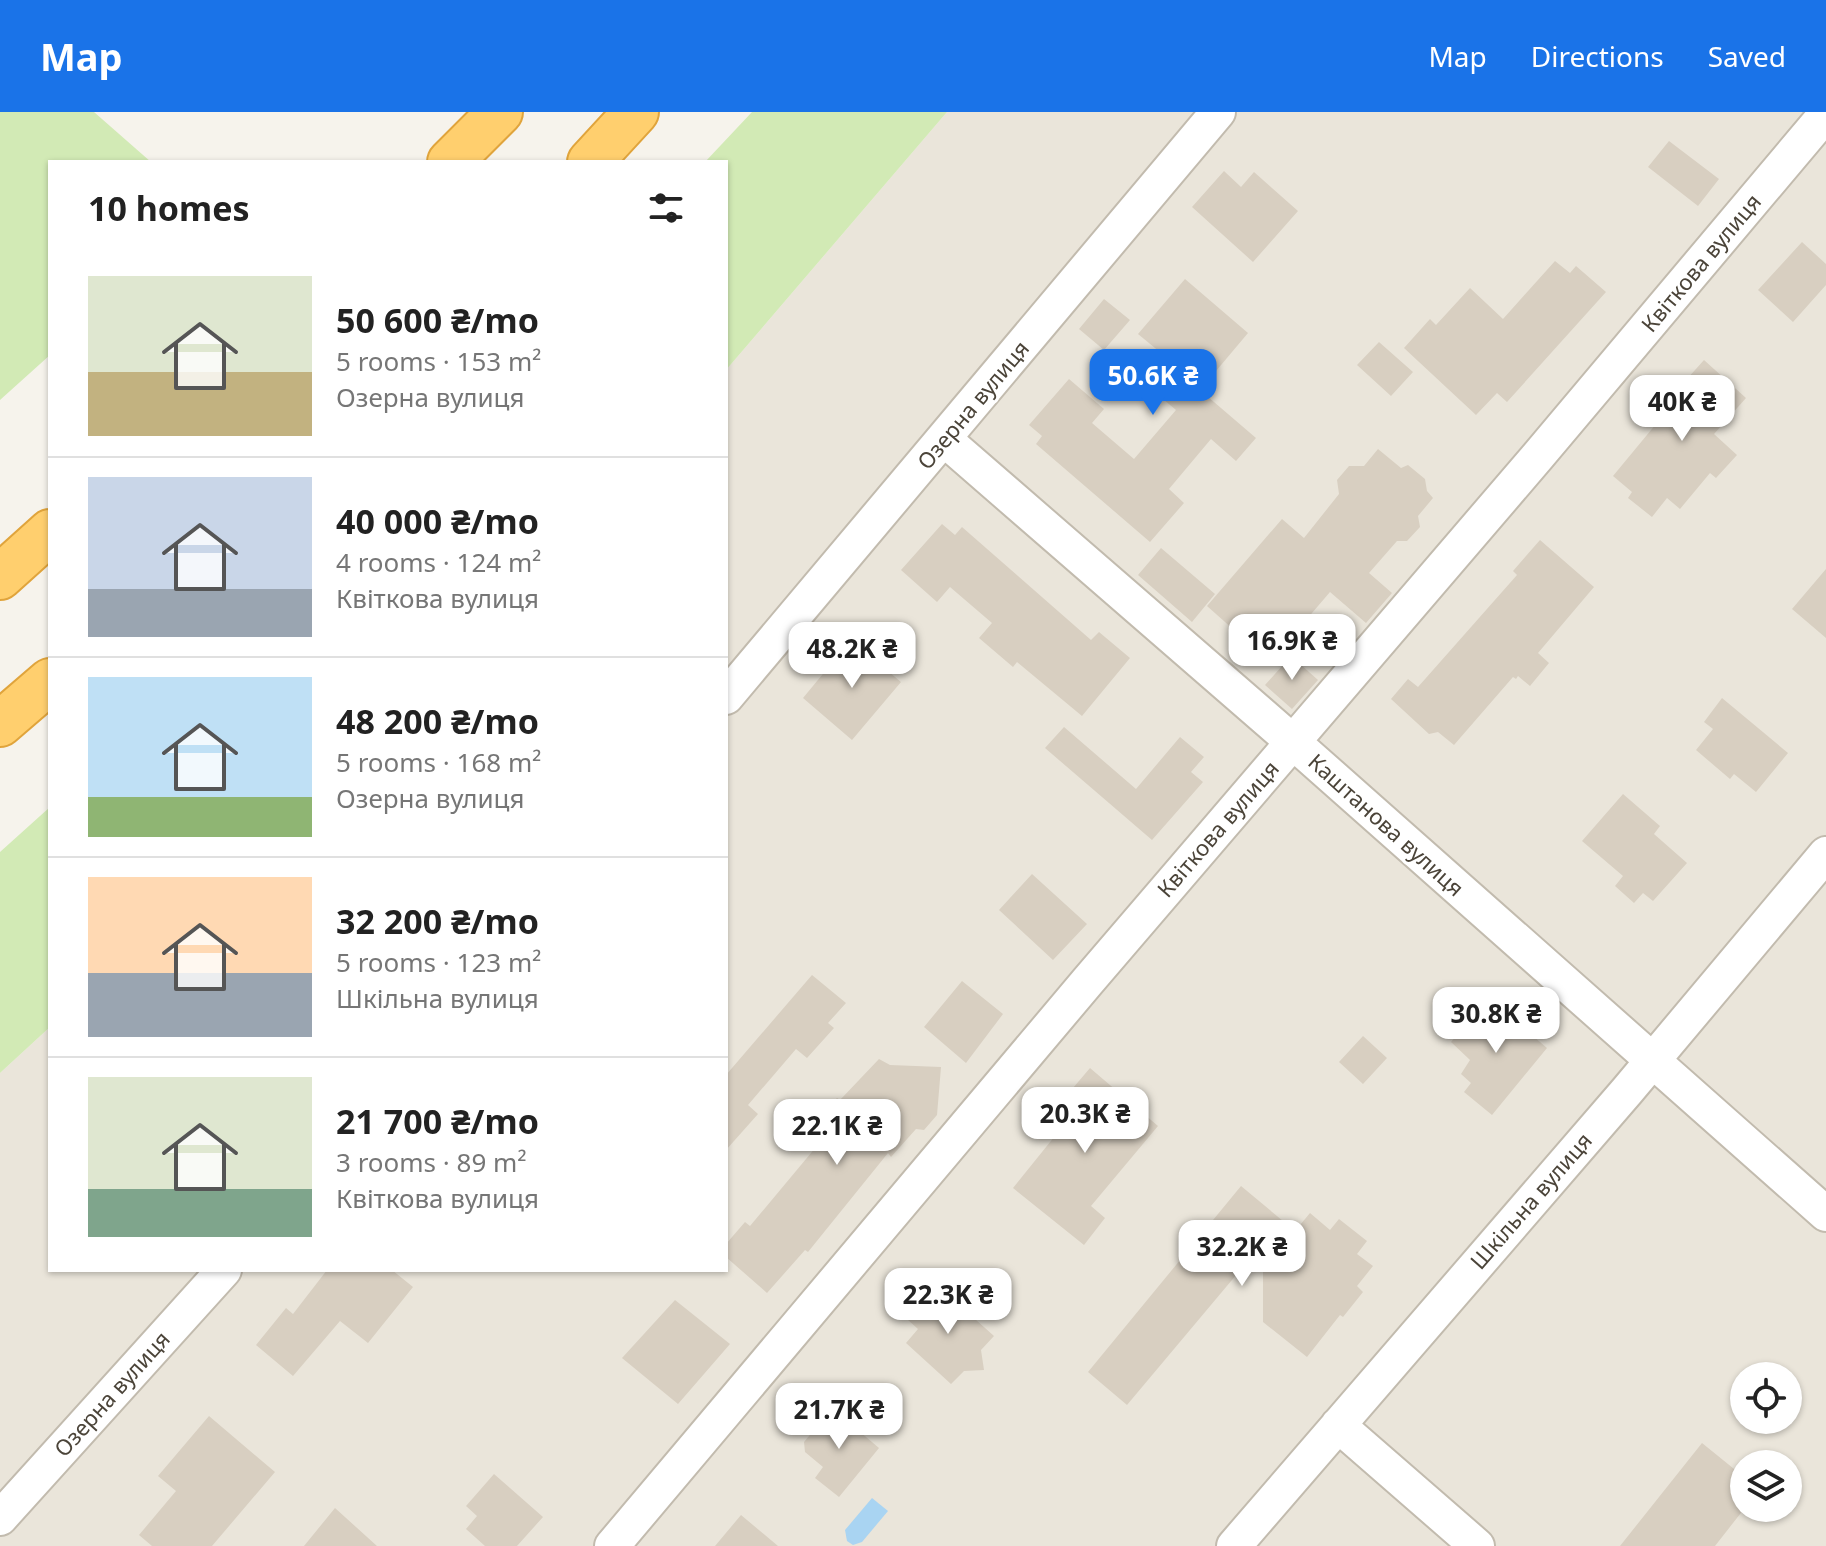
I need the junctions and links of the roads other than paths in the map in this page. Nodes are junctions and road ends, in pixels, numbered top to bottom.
1 (500, 112) edge
2 (636, 112) edge
3 (1218, 112) edge
4 (1826, 114) edge
5 (452, 160) edge
6 (592, 160) edge
7 (944, 439) junction
8 (48, 534) edge
9 (0, 577) edge
10 (48, 683) edge
11 (728, 695) edge
12 (0, 724) edge
13 (1293, 742) junction
14 (1826, 854) edge
15 (1652, 1061) junction
16 (1826, 1214) edge
17 (222, 1272) edge
18 (1338, 1425) junction
19 (0, 1518) edge
20 (612, 1546) edge
21 (1234, 1546) edge
22 (1477, 1546) edge

1 - 5 highway
2 - 6 highway
3 - 7 street, Озерна вулиця
4 - 13 street, Квіткова вулиця
7 - 11 street, Озерна вулиця
7 - 13 street, Каштанова вулиця
8 - 9 highway
10 - 12 highway
13 - 15 street, Каштанова вулиця
13 - 20 street, Квіткова вулиця
14 - 15 street, Шкільна вулиця
15 - 16 street, Каштанова вулиця
15 - 18 street, Шкільна вулиця
17 - 19 street, Озерна вулиця
18 - 21 street, Шкільна вулиця
18 - 22 street

